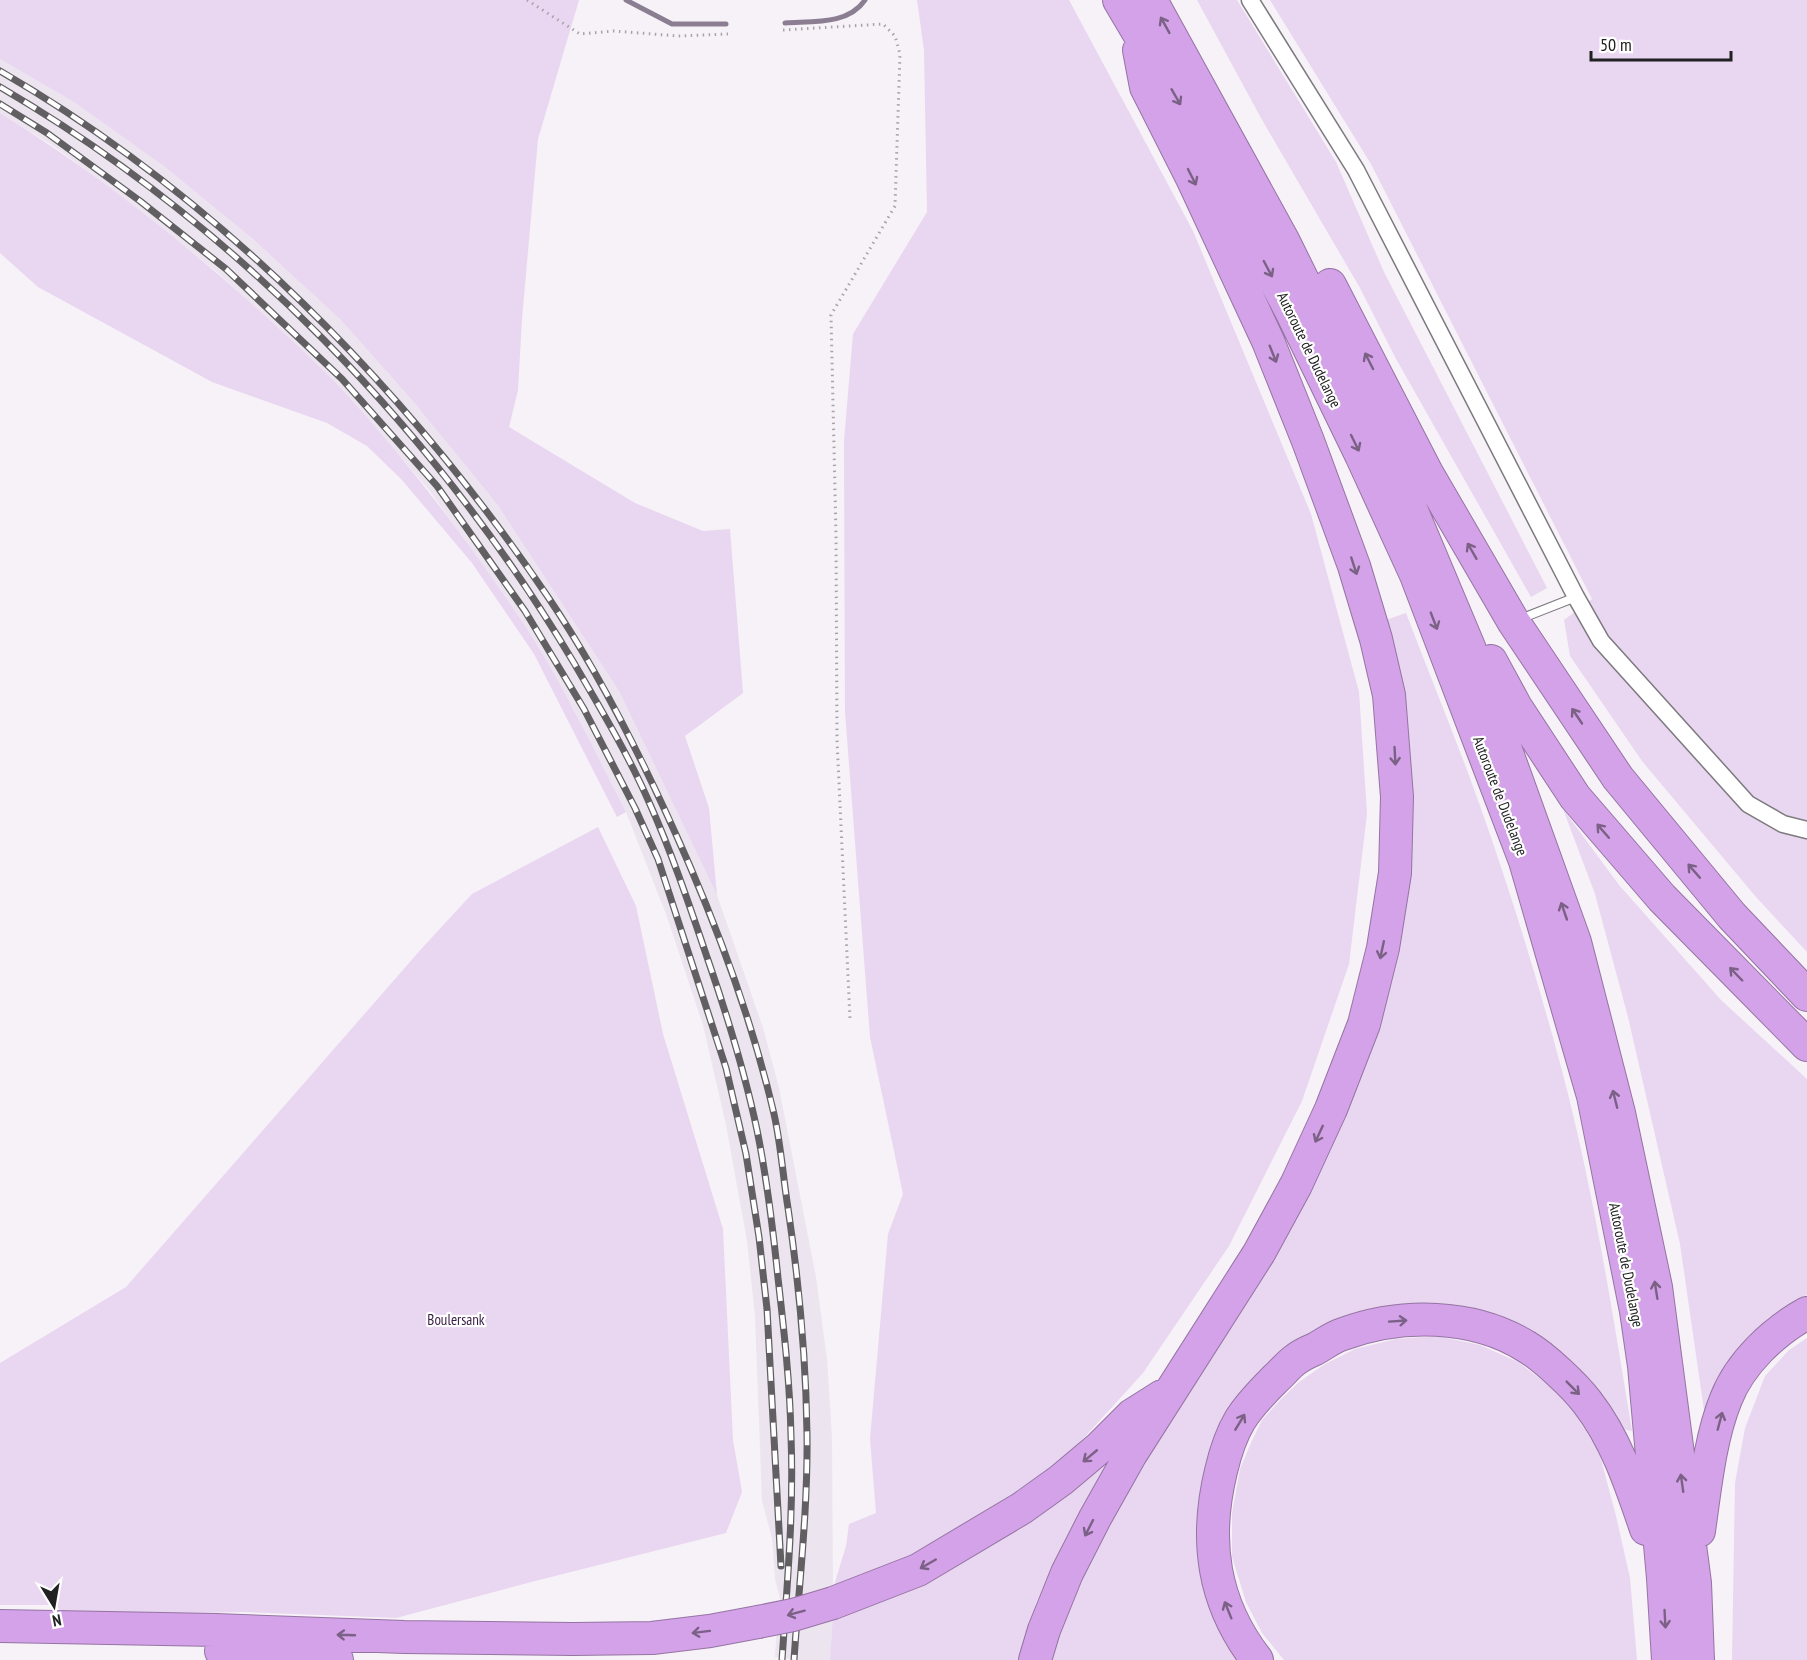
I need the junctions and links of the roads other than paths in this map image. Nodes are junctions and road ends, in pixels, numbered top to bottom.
1 (1119, 0) edge
2 (1151, 0) edge
3 (1250, 0) edge
4 (1136, 28) junction
5 (1284, 242) junction
6 (1385, 447) junction
7 (1576, 597) junction
8 (1513, 621) junction
9 (1807, 830) edge
10 (1807, 995) edge
11 (1807, 1045) edge
12 (1807, 1313) edge
13 (1173, 1388) junction
14 (1663, 1578) junction
15 (1695, 1582) junction
16 (0, 1626) edge
17 (404, 1637) junction
18 (0, 1640) edge
19 (337, 1660) edge
20 (628, 1660) edge
21 (1035, 1660) edge
22 (1257, 1660) edge
23 (1668, 1660) edge
24 (1698, 1660) edge

1 - 4 highway, Autoroute de Dudelange
5 -> 2 highway, Autoroute de Dudelange
3 - 7 street
4 -> 13 highway
4 -> 14 highway, Autoroute de Dudelange
5 - 6 highway, Autoroute de Dudelange
8 -> 5 highway
11 -> 6 highway
15 -> 6 highway, Autoroute de Dudelange
7 - 8 lane
7 - 9 street
10 -> 8 highway
15 -> 12 highway
13 -> 17 highway, bridge
13 -> 21 highway
22 -> 14 highway
14 -> 23 highway, Autoroute de Dudelange
15 - 24 highway, Autoroute de Dudelange
17 -> 16 highway
17 - 20 highway
18 - 19 highway

